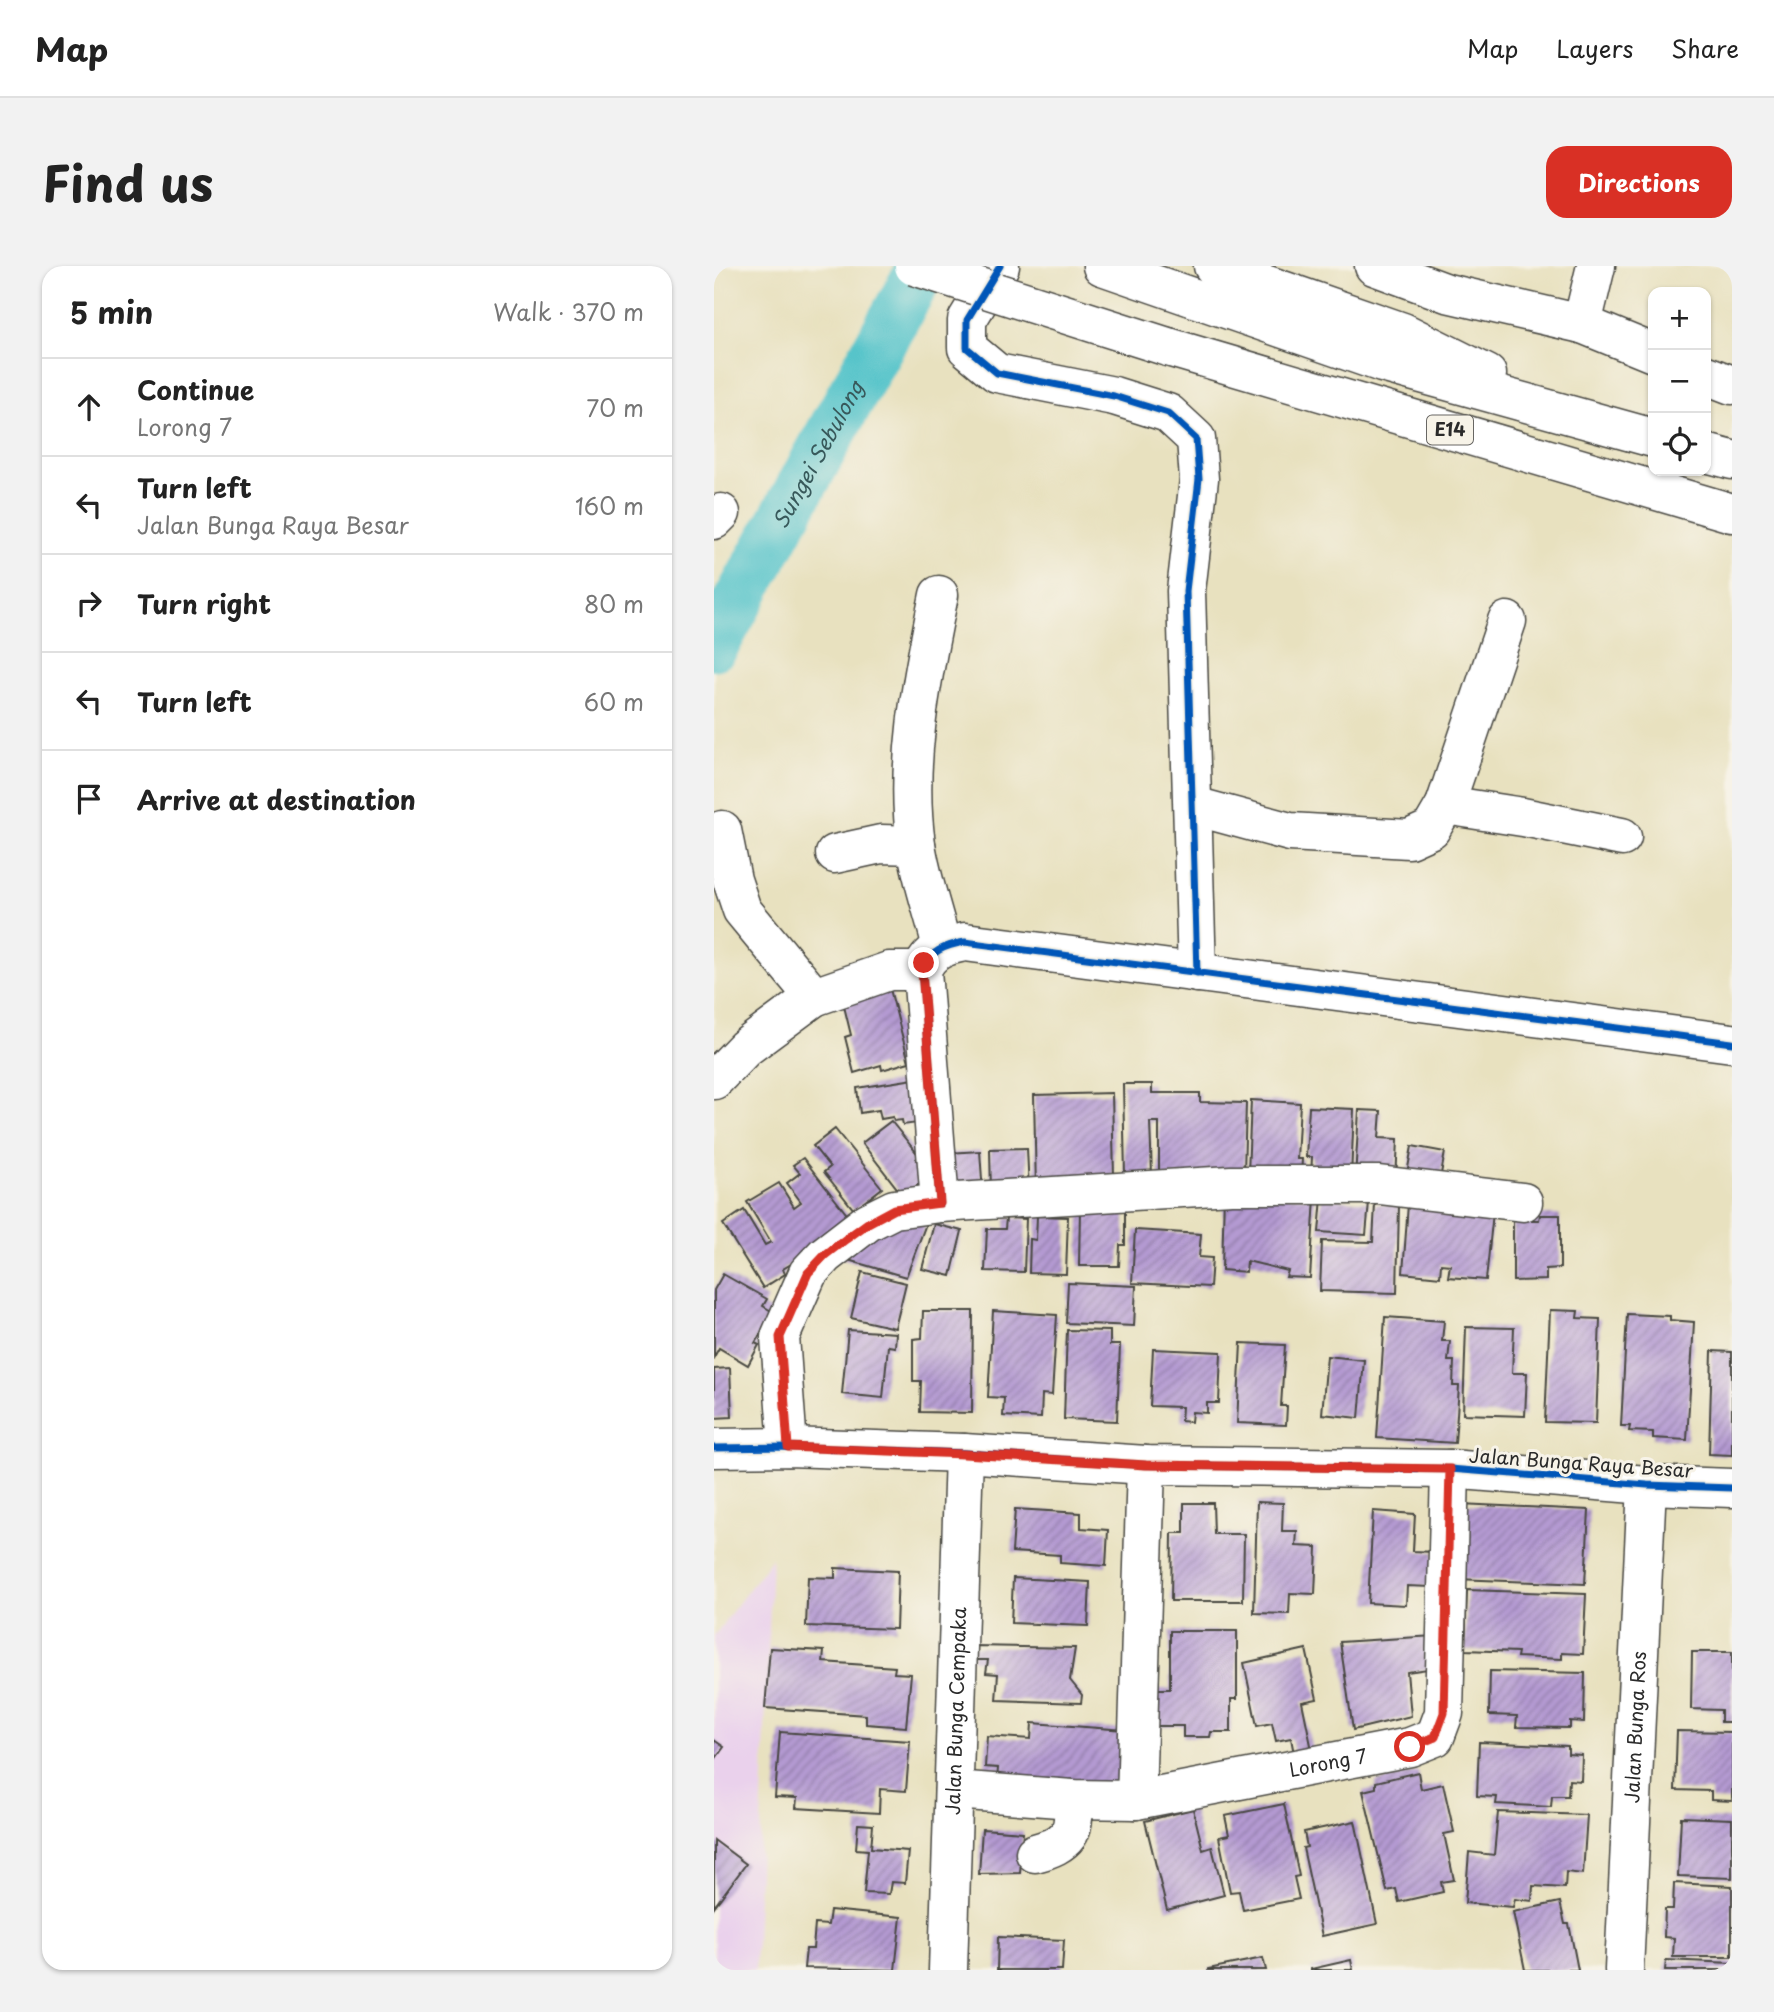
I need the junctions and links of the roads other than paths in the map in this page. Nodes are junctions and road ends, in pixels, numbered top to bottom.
1 (914, 266) edge
2 (1000, 266) edge
3 (1102, 266) edge
4 (1374, 266) edge
5 (1596, 266) edge
6 (1205, 283) edge
7 (1582, 324) junction
8 (1648, 351) edge
9 (1711, 377) edge
10 (1732, 386) edge
11 (1648, 437) edge
12 (1711, 454) edge
13 (1732, 460) edge
14 (1732, 513) edge
15 (939, 594) dead end
16 (1507, 621) dead end
17 (1445, 805) junction
18 (1194, 806) junction
19 (722, 830) dead end
20 (1622, 837) dead end
21 (916, 845) junction
22 (835, 854) dead end
23 (728, 910) edge
24 (932, 959) junction
25 (1197, 973) junction
26 (814, 998) junction
27 (1732, 1043) edge
28 (714, 1080) edge
29 (1523, 1202) dead end
30 (940, 1203) junction
31 (788, 1447) junction
32 (714, 1448) edge
33 (964, 1454) junction
34 (1146, 1465) junction
35 (1450, 1469) junction
36 (1647, 1485) junction
37 (1732, 1488) edge
38 (954, 1790) junction
39 (1072, 1799) junction
40 (1136, 1800) junction
41 (1035, 1853) dead end
42 (948, 1970) edge
43 (1624, 1970) edge

1 - 14 main road, E14, bridge
2 - 18 main road
3 - 6 main road, E14
4 - 7 main road
5 - 7 main road
6 - 11 main road, E14
7 - 8 main road
9 - 10 main road
12 - 13 main road
15 - 21 main road
16 - 17 main road
17 - 18 main road
17 - 20 main road
18 - 25 main road
19 - 23 main road
21 - 22 main road
21 - 24 main road
23 - 26 main road
24 - 25 main road
24 - 26 main road
24 - 30 main road
25 - 27 main road
26 - 28 main road
29 - 30 main road
30 - 31 main road
31 - 32 main road, Jalan Bunga Raya Besar
31 - 33 main road, Jalan Bunga Raya Besar
33 - 34 main road, Jalan Bunga Raya Besar
33 - 38 main road, Jalan Bunga Cempaka
34 - 35 main road, Jalan Bunga Raya Besar
34 - 40 main road
35 - 36 main road, Jalan Bunga Raya Besar
35 - 40 main road, Lorong 7
36 - 37 main road, Jalan Bunga Raya Besar
36 - 43 main road, Jalan Bunga Ros
38 - 39 main road, Lorong 7
38 - 42 main road, Jalan Bunga Cempaka
39 - 40 main road, Lorong 7
39 - 41 main road

